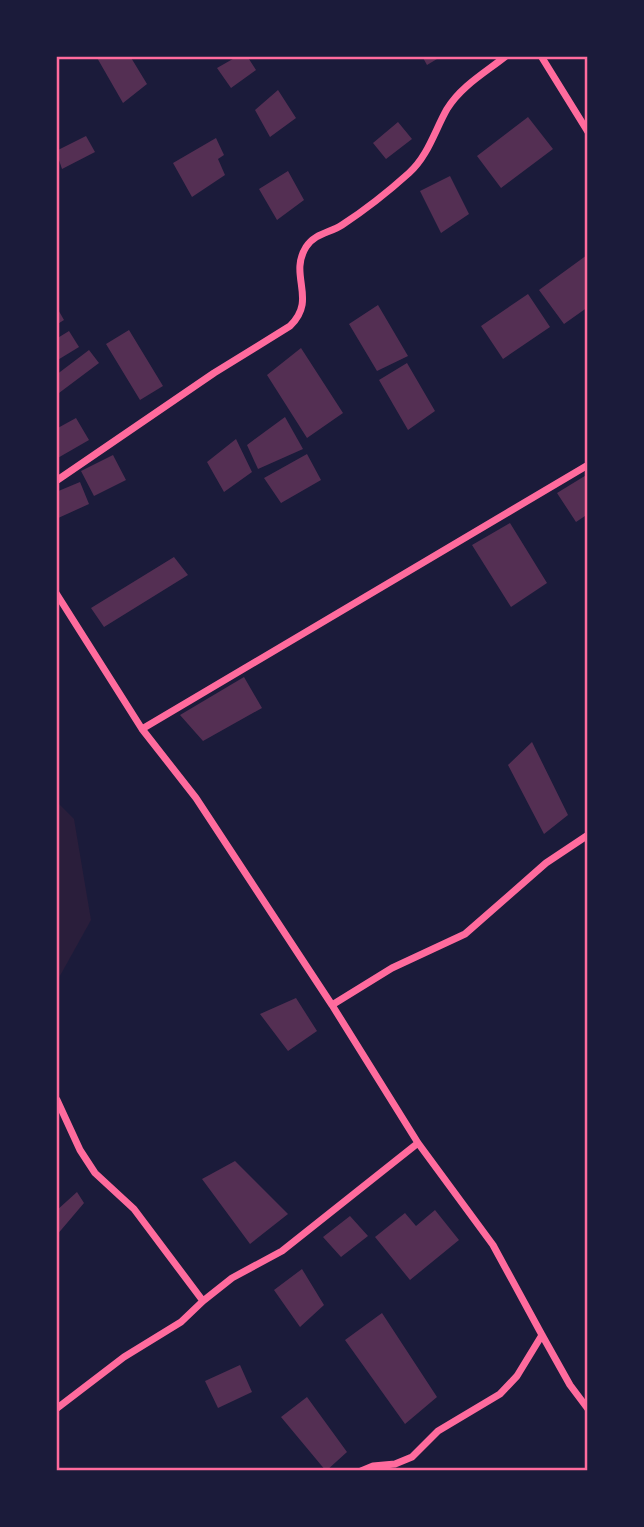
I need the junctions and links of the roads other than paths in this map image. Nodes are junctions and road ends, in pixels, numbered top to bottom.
1 (506, 56) edge
2 (541, 56) edge
3 (588, 132) edge
4 (588, 465) edge
5 (56, 481) edge
6 (56, 593) edge
7 (142, 729) junction
8 (588, 835) edge
9 (332, 1005) junction
10 (57, 1100) edge
11 (418, 1143) junction
12 (203, 1301) junction
13 (541, 1335) junction
14 (56, 1409) edge
15 (588, 1409) edge
16 (361, 1471) edge

1 - 5 street
2 - 3 street
4 - 7 street
6 - 7 street
7 - 9 street
8 - 9 street
9 - 11 street
10 - 12 street
11 - 12 street
11 - 13 street
12 - 14 street
13 - 15 street
13 - 16 street

